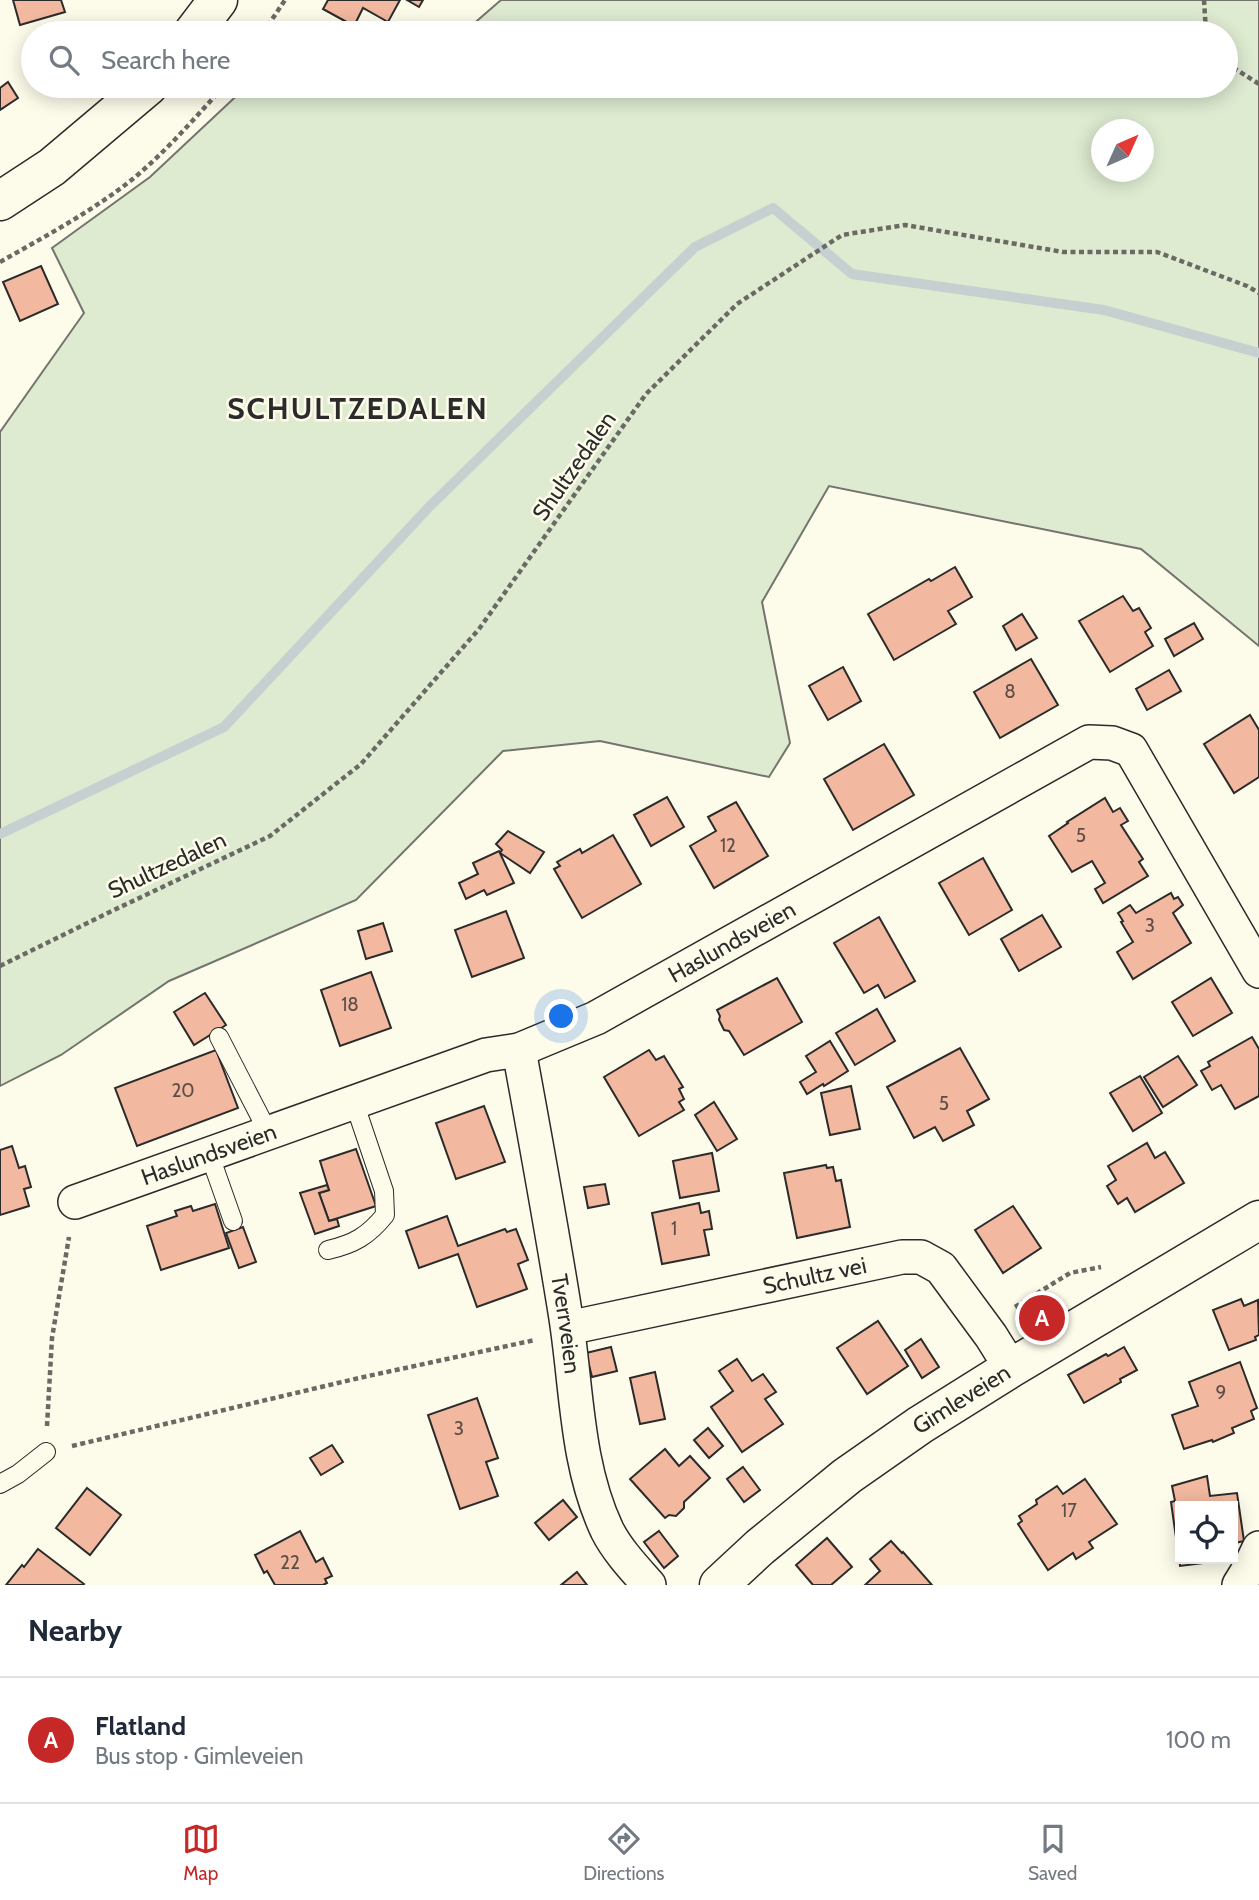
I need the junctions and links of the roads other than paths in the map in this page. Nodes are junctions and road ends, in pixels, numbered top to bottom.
1 (218, 0) edge
2 (202, 21) edge
3 (134, 98) edge
4 (0, 201) edge
5 (1259, 971) edge
6 (219, 1037) dead end
7 (519, 1050) junction
8 (354, 1102) junction
9 (268, 1132) junction
10 (209, 1153) junction
11 (75, 1202) road end
12 (1259, 1220) edge
13 (233, 1221) dead end
14 (328, 1250) dead end
15 (568, 1331) junction
16 (1011, 1368) junction
17 (46, 1452) road end
18 (0, 1484) edge
19 (1259, 1548) edge
20 (649, 1585) edge
21 (719, 1585) edge
22 (1239, 1585) edge

1 - 2 street
3 - 4 street
5 - 7 street, Haslundsveien
6 - 9 lane
7 - 8 street, Haslundsveien
7 - 15 street, Tverrveien
8 - 9 street, Haslundsveien
8 - 14 lane
9 - 10 street, Haslundsveien
10 - 11 street, Haslundsveien
10 - 13 lane
12 - 16 street, Gimleveien
15 - 16 street, Schultz vei
15 - 20 street, Tverrveien
16 - 21 street, Gimleveien
17 - 18 lane
19 - 22 street

